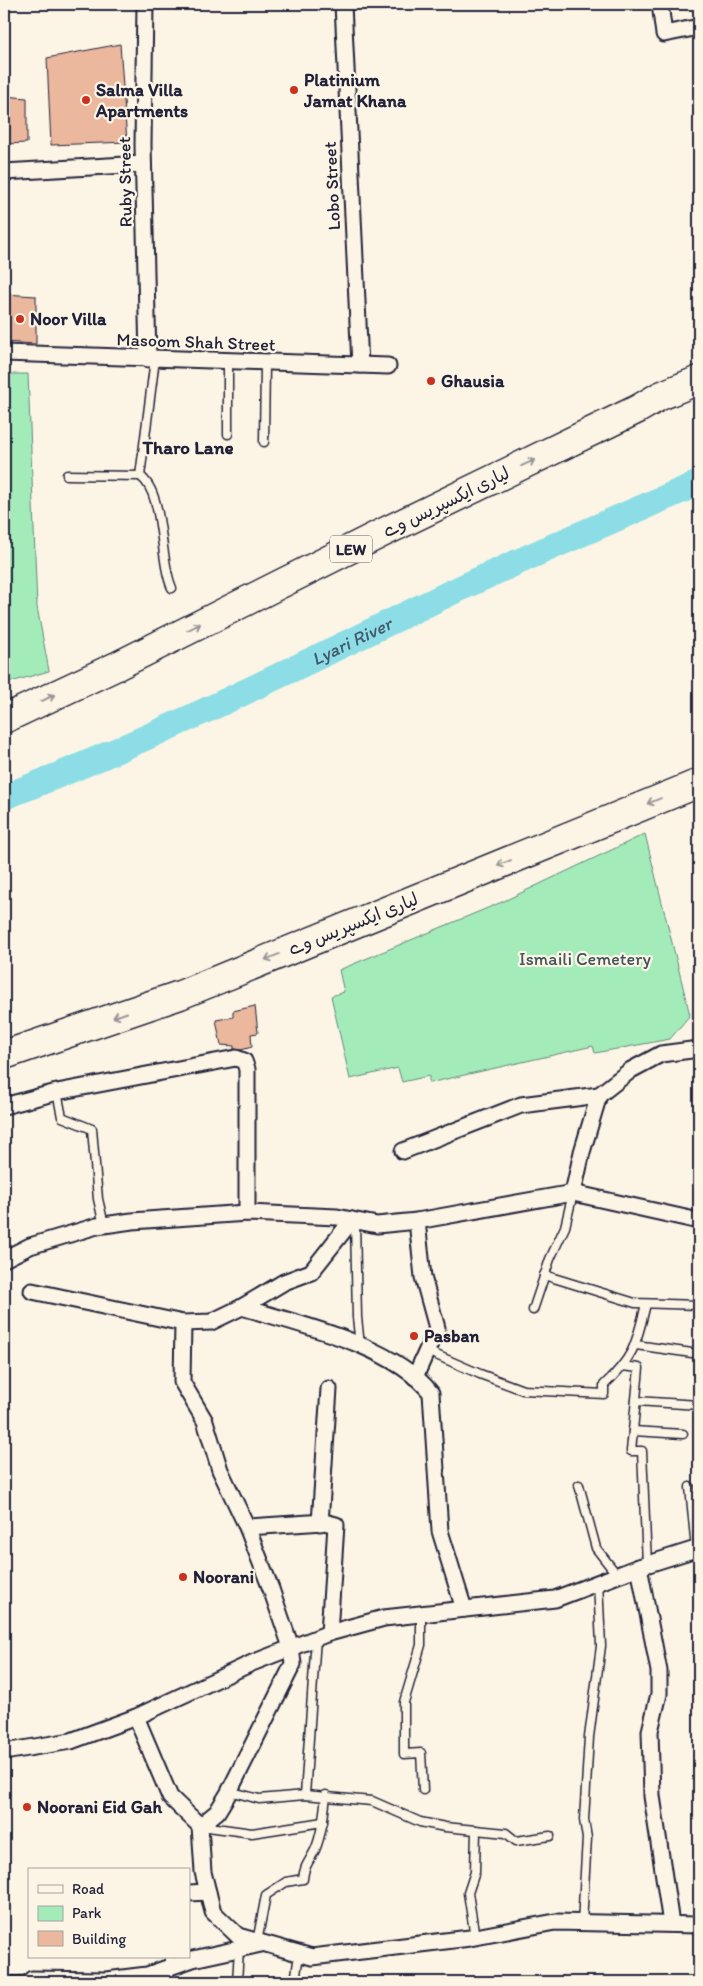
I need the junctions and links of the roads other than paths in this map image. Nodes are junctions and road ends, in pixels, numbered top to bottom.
1 (145, 4) edge
2 (343, 4) edge
3 (660, 4) edge
4 (699, 27) edge
5 (143, 164) junction
6 (4, 172) edge
7 (4, 353) edge
8 (152, 359) junction
9 (228, 362) junction
10 (265, 363) junction
11 (360, 366) junction
12 (388, 366) dead end
13 (699, 374) edge
14 (699, 380) edge
15 (660, 396) junction
16 (228, 434) dead end
17 (264, 442) dead end
18 (67, 475) dead end
19 (140, 476) junction
20 (172, 588) dead end
21 (4, 719) edge
22 (699, 783) edge
23 (699, 1049) edge
24 (4, 1055) edge
25 (57, 1092) junction
26 (600, 1094) junction
27 (4, 1106) edge
28 (403, 1151) dead end
29 (573, 1193) junction
30 (248, 1214) junction
31 (353, 1220) junction
32 (417, 1221) junction
33 (699, 1221) edge
34 (104, 1225) junction
35 (4, 1259) edge
36 (544, 1275) junction
37 (32, 1291) dead end
38 (646, 1304) junction
39 (699, 1305) edge
40 (242, 1308) junction
41 (533, 1310) dead end
42 (183, 1323) junction
43 (636, 1345) junction
44 (360, 1346) junction
45 (427, 1351) junction
46 (699, 1354) edge
47 (622, 1366) junction
48 (415, 1377) junction
49 (329, 1389) dead end
50 (636, 1401) junction
51 (699, 1405) edge
52 (633, 1431) junction
53 (683, 1434) dead end
54 (579, 1485) dead end
55 (690, 1487) dead end
56 (320, 1523) junction
57 (247, 1527) junction
58 (698, 1548) edge
59 (643, 1565) junction
60 (617, 1575) junction
61 (598, 1582) junction
62 (464, 1609) junction
63 (421, 1614) junction
64 (322, 1635) junction
65 (292, 1647) junction
66 (136, 1717) junction
67 (4, 1752) edge
68 (423, 1790) dead end
69 (229, 1792) junction
70 (305, 1795) junction
71 (326, 1795) junction
72 (323, 1822) junction
73 (200, 1826) junction
74 (476, 1830) junction
75 (550, 1836) dead end
76 (208, 1892) junction
77 (190, 1893) edge
78 (582, 1922) junction
79 (671, 1924) junction
80 (699, 1925) edge
81 (475, 1937) junction
82 (260, 1943) junction
83 (239, 1948) junction
84 (299, 1954) junction
85 (171, 1962) edge
86 (4, 1981) edge
87 (32, 1981) edge
88 (169, 1982) edge
89 (236, 1982) edge
90 (295, 1982) edge

1 - 5 street, Ruby Street
2 - 11 street, Lobo Street
3 - 4 street
5 - 6 street
5 - 8 street, Ruby Street
7 - 8 street, Masoom Shah Street
8 - 9 street, Masoom Shah Street
8 - 19 lane
9 - 10 street, Masoom Shah Street
9 - 16 lane
10 - 11 street, Masoom Shah Street
10 - 17 lane
11 - 12 street, Masoom Shah Street
13 - 15 highway, LEW
14 - 15 highway, لیاری ایکسپریس وے / LEW
21 -> 15 highway, لیاری ایکسپریس وے / LEW
18 - 19 lane
19 - 20 lane
22 -> 24 highway, لیاری ایکسپریس وے
23 - 26 street
25 - 27 street
25 - 30 street
25 - 34 lane
26 - 28 street
26 - 29 street
29 - 32 street
29 - 33 street
29 - 36 lane
30 - 31 street
30 - 34 street
31 - 32 street
31 - 40 street
31 - 44 lane
32 - 45 street
34 - 35 street
36 - 38 lane
36 - 41 lane
37 - 42 street
38 - 39 lane
38 - 43 lane
40 - 42 street
40 - 44 street
42 - 57 street
43 - 46 lane
43 - 47 lane
44 - 48 street
45 - 47 lane
45 - 48 street
47 - 50 lane
48 - 62 street
49 - 56 street
50 - 51 lane
50 - 52 lane
52 - 53 lane
52 - 59 lane
54 - 60 lane
55 - 58 lane
56 - 57 street
56 - 64 street
57 - 65 street
58 - 59 street
59 - 60 street
59 - 79 street
60 - 61 street
61 - 62 street
61 - 78 lane
62 - 63 street
63 - 64 street
63 - 68 lane
64 - 65 street
64 - 70 lane
65 - 66 street
65 - 69 street
66 - 67 street
66 - 73 street
69 - 70 lane
69 - 73 street
70 - 71 lane
71 - 72 lane
71 - 74 lane
72 - 73 lane
72 - 82 lane
73 - 76 street
74 - 75 lane
74 - 81 lane
76 - 77 street
76 - 82 street
78 - 79 street
78 - 81 street
79 - 80 street
81 - 84 street
82 - 83 street
82 - 84 street
83 - 85 street
83 - 89 lane
84 - 90 lane
85 - 87 street
85 - 88 lane
86 - 87 lane

